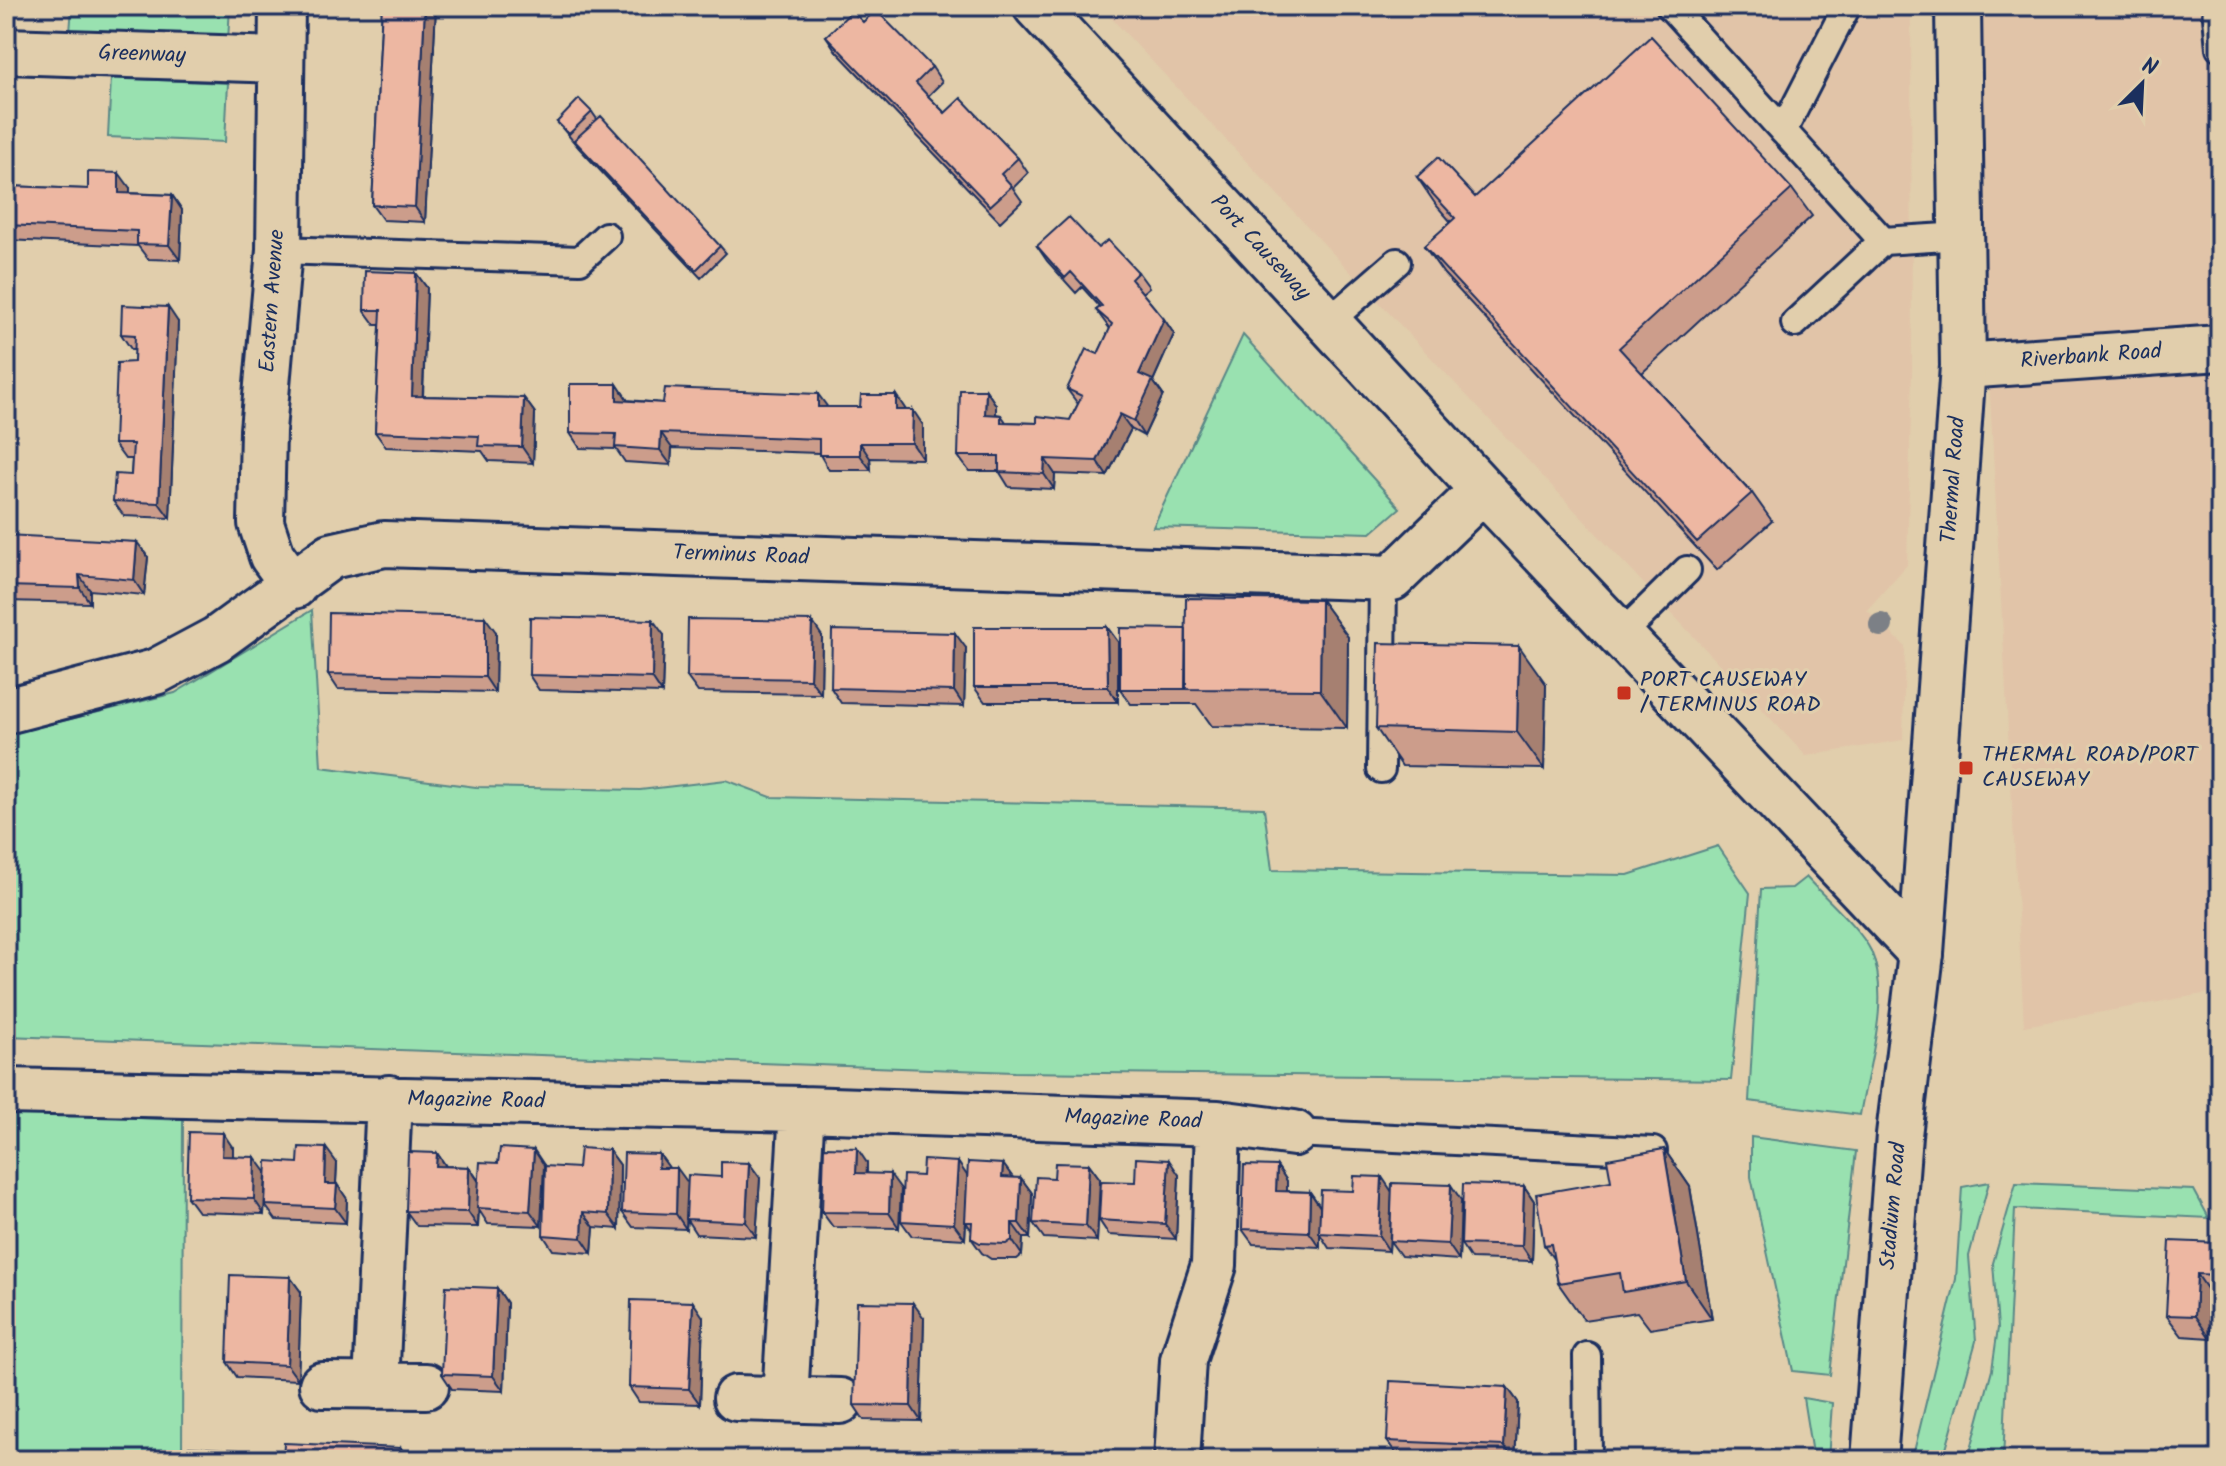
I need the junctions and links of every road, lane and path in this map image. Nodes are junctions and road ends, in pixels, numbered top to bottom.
1 (282, 6) edge
2 (1036, 6) edge
3 (1670, 6) edge
4 (1847, 6) edge
5 (1958, 6) edge
6 (2216, 6) edge
7 (2220, 48) edge
8 (6, 51) edge
9 (278, 60) junction
10 (1783, 131) junction
11 (606, 236) dead end
12 (1962, 236) junction
13 (1883, 241) junction
14 (279, 250) junction
15 (1397, 262) dead end
16 (1328, 322) junction
17 (1795, 323) dead end
18 (2220, 348) edge
19 (1963, 366) junction
20 (1483, 490) junction
21 (1687, 570) edge
22 (1383, 577) junction
23 (294, 586) junction
24 (1621, 635) junction
25 (6, 711) edge
26 (1381, 769) edge
27 (1919, 949) junction
28 (6, 1091) edge
29 (389, 1098) junction
30 (802, 1109) junction
31 (1218, 1123) junction
32 (1294, 1133) joint
33 (1653, 1151) edge
34 (1587, 1356) dead end
35 (322, 1385) dead end
36 (376, 1386) junction
37 (426, 1386) dead end
38 (736, 1398) dead end
39 (785, 1399) junction
40 (840, 1401) dead end
41 (1177, 1460) edge
42 (1588, 1460) edge
43 (1874, 1460) edge

1 - 9 street, Eastern Avenue
2 - 16 street, Port Causeway
3 - 10 lane
4 - 10 lane
5 - 12 street, Thermal Road
6 - 7 lane
8 - 9 street, Greenway
9 - 14 street, Eastern Avenue
10 - 13 lane
11 - 14 lane
12 - 13 lane
12 - 19 street, Thermal Road
13 - 17 lane
14 - 23 street, Eastern Avenue
15 - 16 lane
16 - 20 street, Port Causeway
18 - 19 street, Riverbank Road
19 - 27 street, Thermal Road
20 - 22 street
20 - 24 street, Port Causeway
21 - 24 lane
22 - 23 street, Terminus Road
22 - 26 lane
23 - 25 street, Terminus Road
24 - 27 street, Port Causeway
27 - 43 street, Stadium Road
28 - 29 street, Magazine Road
29 - 30 street, Magazine Road
29 - 36 street, Magazine Road
30 - 31 street, Magazine Road
30 - 39 street
31 - 32 street
31 - 41 street, Magazine Road
32 - 33 lane
34 - 42 lane
35 - 36 street
36 - 37 street
38 - 39 street
39 - 40 street

